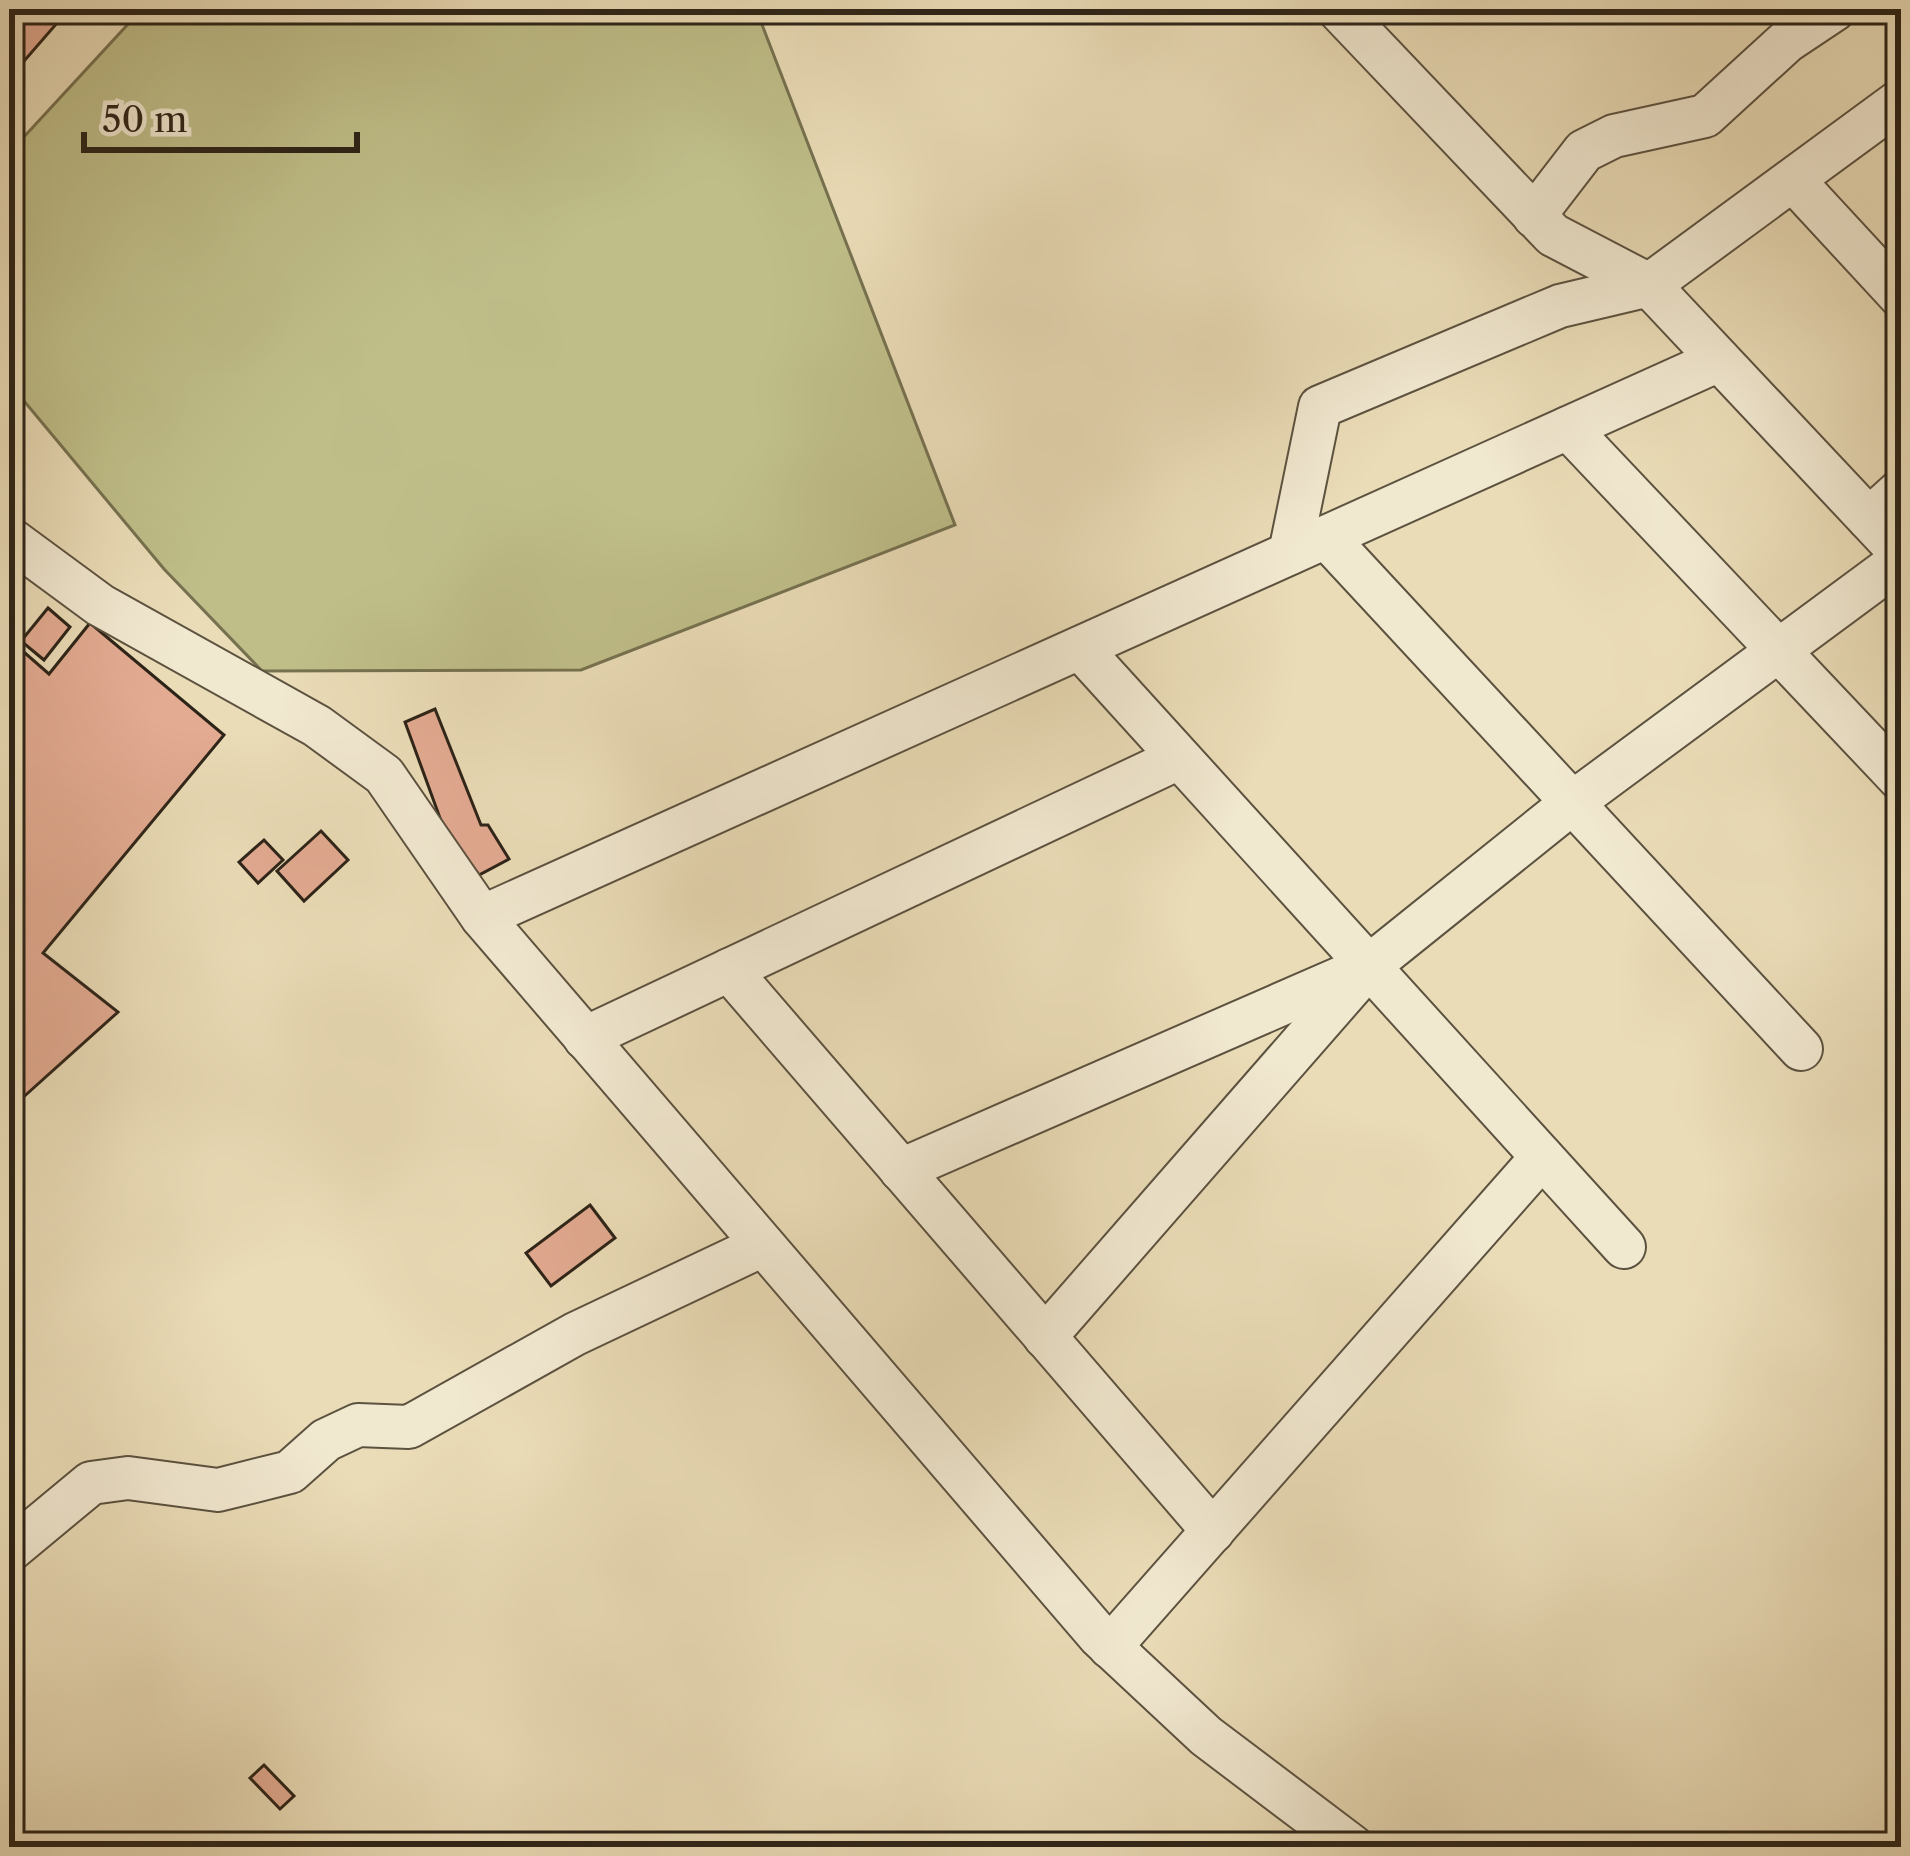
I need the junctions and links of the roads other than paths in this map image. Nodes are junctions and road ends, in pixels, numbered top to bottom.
1 (1338, 9) edge
2 (1834, 9) edge
3 (1901, 100) edge
4 (1793, 180) junction
5 (1534, 216) junction
6 (1649, 285) junction
7 (1901, 297) edge
8 (1719, 360) junction
9 (1568, 428) junction
10 (1901, 490) edge
11 (1869, 519) junction
12 (9, 538) edge
13 (1308, 545) junction
14 (1901, 556) edge
15 (1080, 648) junction
16 (1779, 650) junction
17 (1180, 758) junction
18 (1901, 780) edge
19 (1572, 802) junction
20 (482, 917) junction
21 (1369, 966) junction
22 (729, 970) junction
23 (585, 1038) junction
24 (1801, 1048) dead end
25 (1542, 1156) junction
26 (901, 1170) junction
27 (763, 1245) junction
28 (1624, 1247) dead end
29 (1045, 1337) junction
30 (1213, 1531) junction
31 (9, 1550) edge
32 (1110, 1647) junction
33 (1353, 1847) edge

1 - 5 street
2 - 5 street
3 - 4 street
4 - 6 street
4 - 7 street
5 - 6 street
6 - 8 street
6 - 13 street
8 - 9 street
8 - 11 street
9 - 13 street
9 - 16 street
10 - 11 street
11 - 14 street
12 - 20 street
13 - 15 street
13 - 19 street
14 - 16 street
15 - 17 street
15 - 20 street
16 - 18 street
16 - 19 street
17 - 21 street
17 - 22 street
19 - 21 street
19 - 24 street
20 - 23 street
21 - 25 street
21 - 26 street
21 - 29 street
22 - 23 street
22 - 26 street
23 - 27 street
25 - 28 street
25 - 30 street
26 - 29 street
27 - 31 street
27 - 32 street
29 - 30 street
30 - 32 street
32 - 33 street

